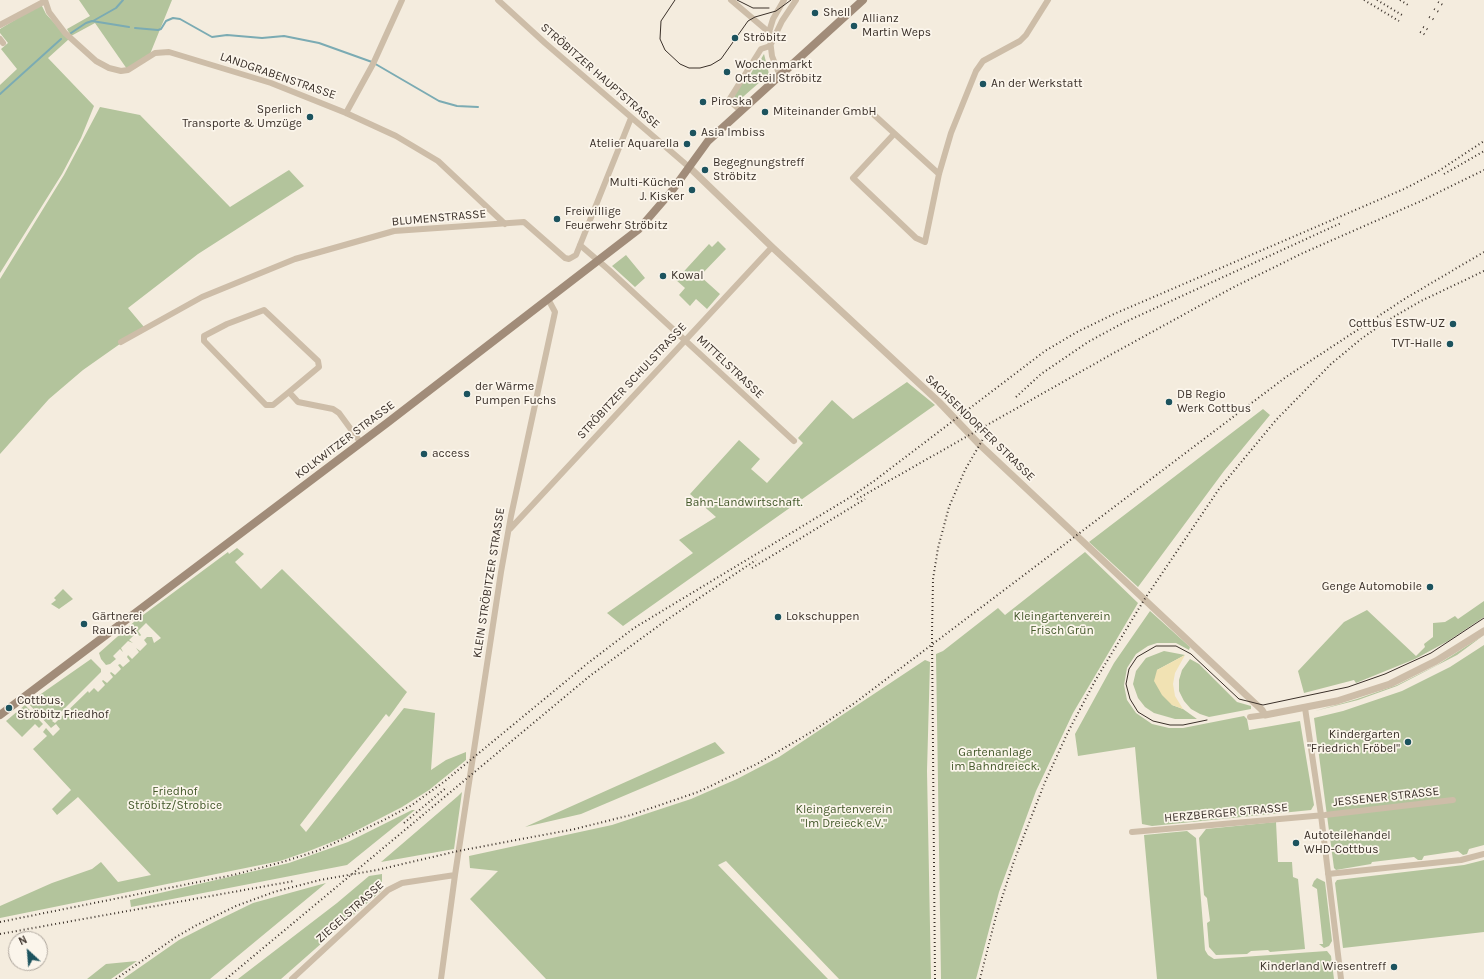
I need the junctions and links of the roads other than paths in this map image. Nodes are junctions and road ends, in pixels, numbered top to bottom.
1 (45, 0) edge
2 (402, 0) edge
3 (498, 0) edge
4 (731, 0) edge
5 (784, 0) edge
6 (796, 0) edge
7 (863, 0) edge
8 (1048, 0) edge
9 (0, 25) edge
10 (772, 34) junction
11 (770, 46) junction
12 (780, 76) junction
13 (740, 111) junction
14 (346, 112) junction
15 (872, 113) dead end
16 (632, 118) junction
17 (894, 134) junction
18 (689, 167) junction
19 (939, 174) junction
20 (505, 224) junction
21 (580, 245) junction
22 (772, 248) junction
23 (598, 261) junction
24 (548, 299) junction
25 (685, 340) junction
26 (121, 342) dead end
27 (289, 392) junction
28 (794, 441) dead end
29 (361, 443) junction
30 (508, 530) junction
31 (1484, 631) edge
32 (1305, 708) junction
33 (0, 715) edge
34 (1265, 715) junction
35 (1250, 717) dead end
36 (1453, 800) dead end
37 (1321, 815) junction
38 (1132, 832) dead end
39 (1484, 854) edge
40 (1328, 874) junction
41 (455, 875) junction
42 (292, 979) edge
43 (441, 979) edge
44 (1341, 979) edge

1 - 9 street, LANDGRABENSTRASSE
1 - 14 street, LANDGRABENSTRASSE
2 - 14 street
3 - 16 street, STRÖBITZER HAUPTSTRASSE
4 - 10 street
5 - 10 street
6 - 10 street
7 - 12 main road, KOLKWITZER STRASSE
8 - 19 street
10 - 11 street
11 - 12 street
11 - 13 street
12 - 13 main road, KOLKWITZER STRASSE
13 - 18 main road, KOLKWITZER STRASSE
14 - 20 street, LANDGRABENSTRASSE
15 - 17 street
16 - 18 street, STRÖBITZER HAUPTSTRASSE
16 - 21 street
17 - 19 street
17 - 19 street
18 - 22 street, SACHSENDORFER STRASSE
18 - 23 main road, KOLKWITZER STRASSE
20 - 21 street, BLUMENSTRASSE
20 - 26 street, BLUMENSTRASSE
21 - 23 street, MITTELSTRASSE
22 - 25 street, STRÖBITZER SCHULSTRASSE
22 - 34 street, SACHSENDORFER STRASSE
23 - 24 main road, KOLKWITZER STRASSE
23 - 25 street, MITTELSTRASSE
24 - 29 main road, KOLKWITZER STRASSE
24 - 30 street, KLEIN STRÖBITZER STRASSE
25 - 28 street, MITTELSTRASSE
25 - 30 street, STRÖBITZER SCHULSTRASSE
27 - 27 street
27 - 29 street
29 - 33 main road, KOLKWITZER STRASSE
30 - 41 street, KLEIN STRÖBITZER STRASSE
31 - 32 street
32 - 34 street
32 - 37 street, JESSENER STRASSE
34 - 35 street
36 - 37 street, JESSENER STRASSE
37 - 38 street, HERZBERGER STRASSE
37 - 40 street, JESSENER STRASSE
39 - 40 street
40 - 44 street, JESSENER STRASSE
41 - 42 street, ZIEGELSTRASSE
41 - 43 street, KLEIN STRÖBITZER STRASSE

